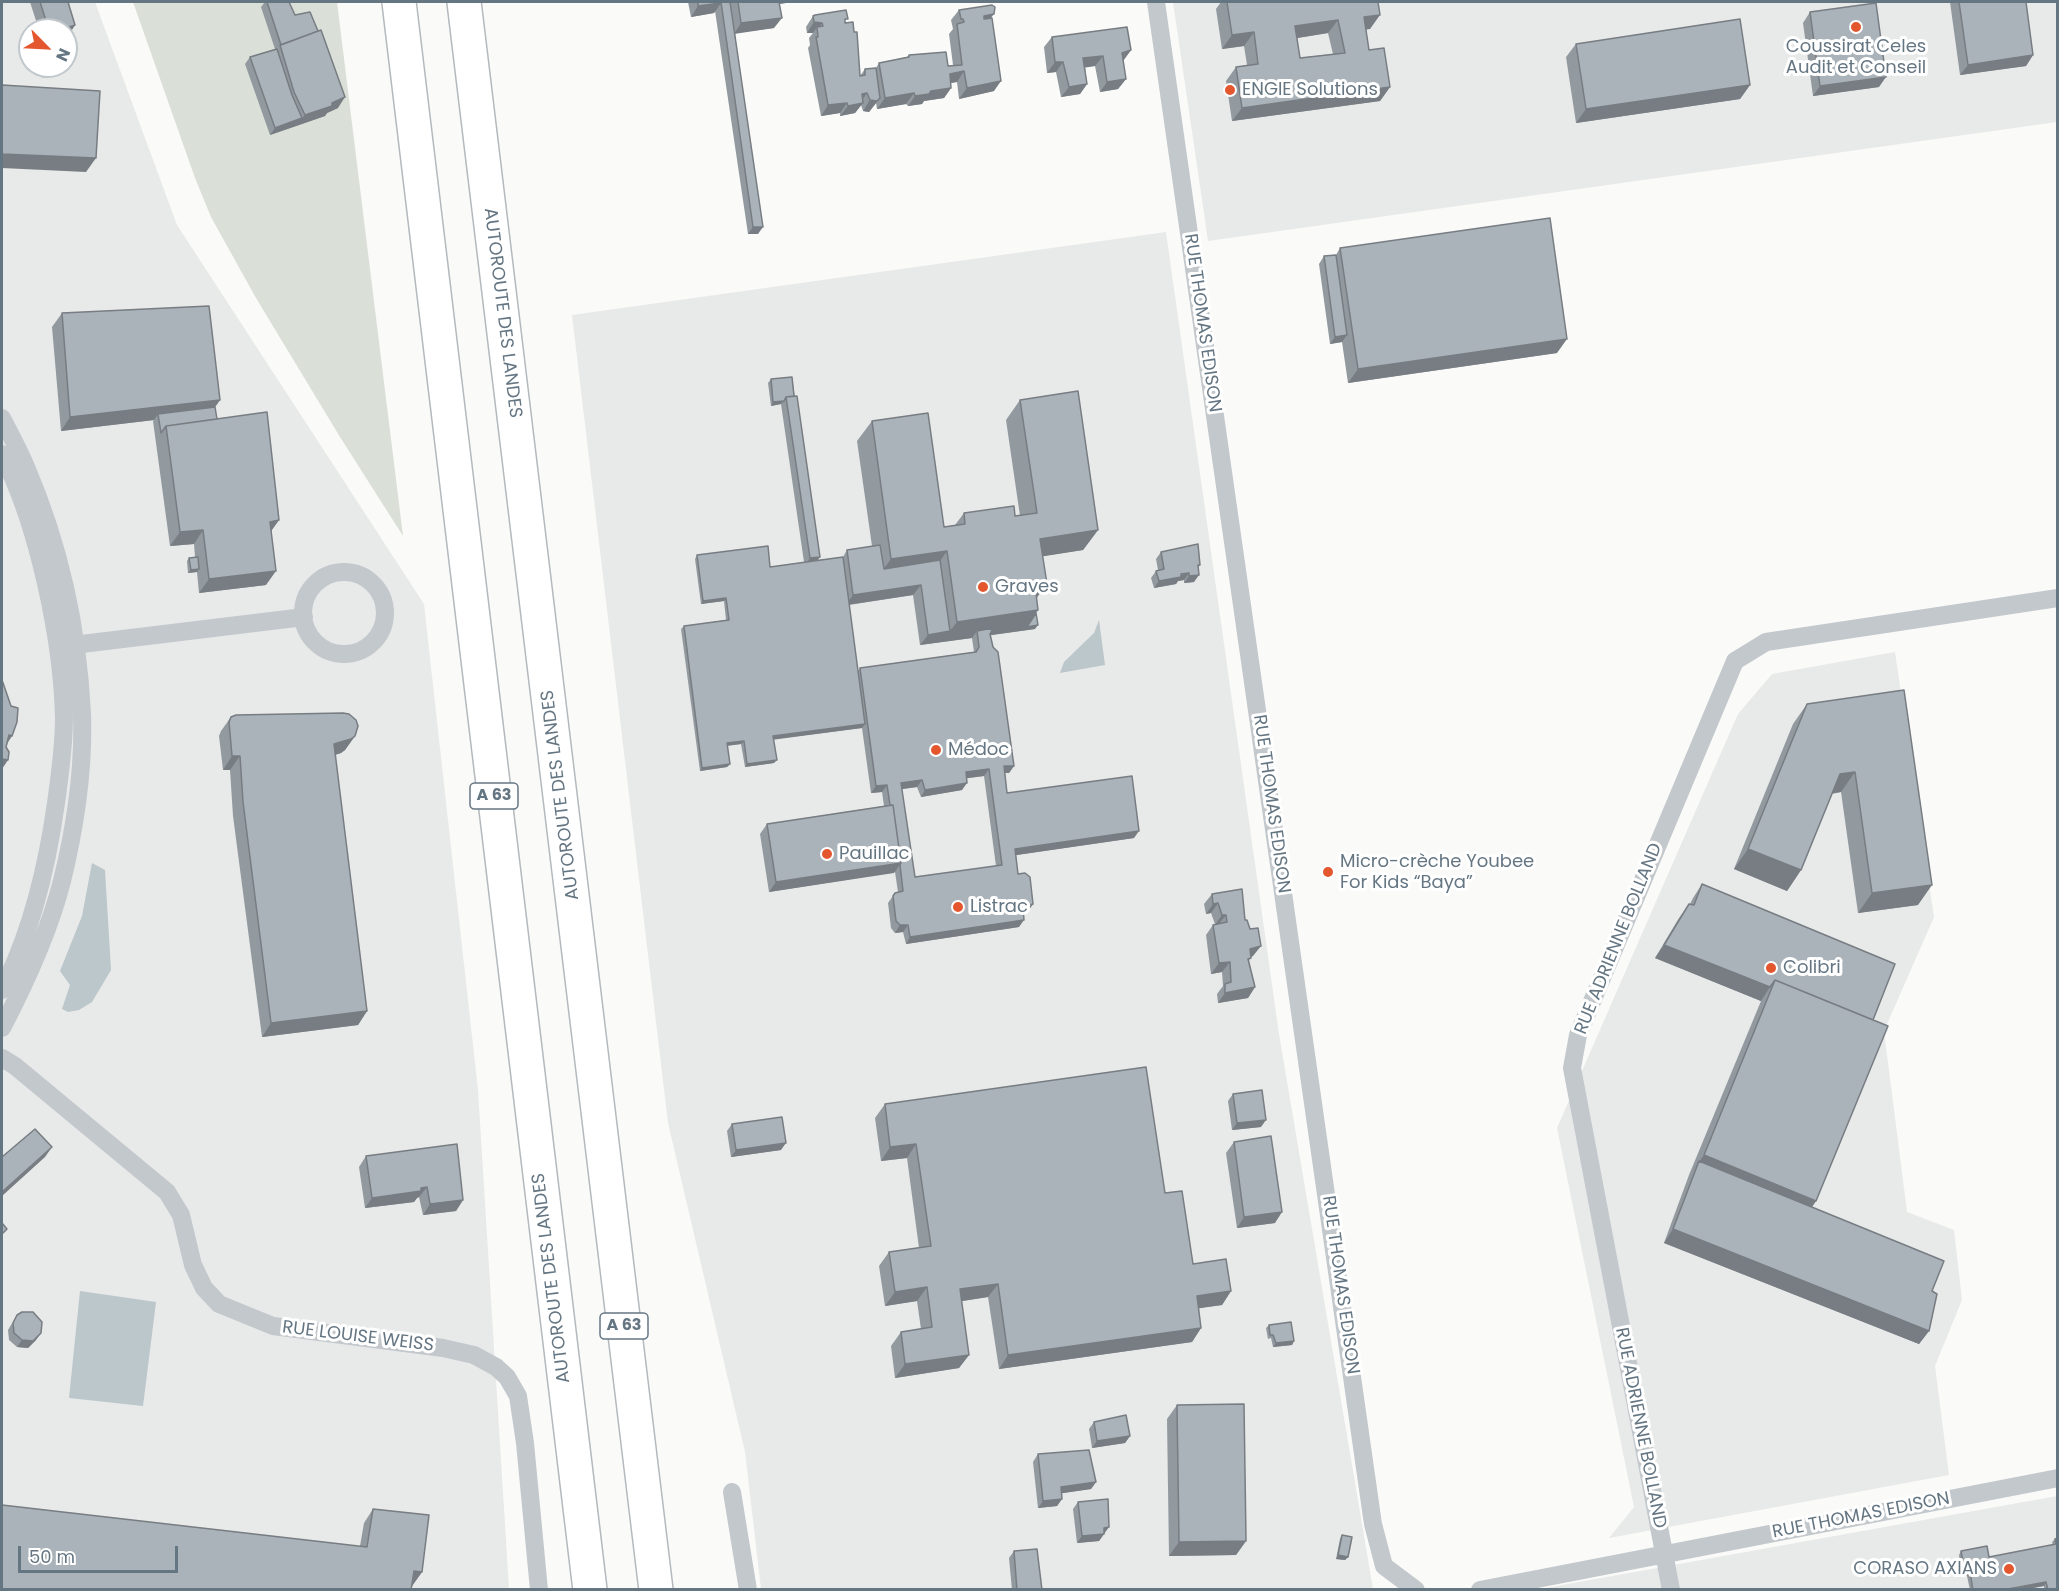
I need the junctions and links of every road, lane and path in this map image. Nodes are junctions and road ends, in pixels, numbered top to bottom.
1 (399, 2) edge
2 (464, 2) edge
3 (1156, 2) edge
4 (2, 418) edge
5 (2, 454) edge
6 (2058, 598) edge
7 (304, 617) junction
8 (66, 646) junction
9 (2, 990) edge
10 (2, 1028) edge
11 (2, 1058) edge
12 (592, 1064) junction
13 (559, 1338) junction
14 (2058, 1478) edge
15 (732, 1492) dead end
16 (1664, 1554) junction
17 (539, 1590) edge
18 (577, 1590) edge
19 (590, 1590) edge
20 (656, 1590) edge
21 (674, 1590) edge
22 (748, 1590) edge
23 (1416, 1590) edge
24 (1480, 1590) edge
25 (1671, 1590) edge

1 - 13 highway, AUTOROUTE DES LANDES / A 63
2 - 12 highway, AUTOROUTE DES LANDES / A 63
3 - 23 street, RUE THOMAS EDISON
4 - 8 street
5 - 8 street
6 - 16 street, RUE ADRIENNE BOLLAND
7 - 7 street
7 - 8 street
8 - 9 street
8 - 10 street
11 - 17 street, RUE LOUISE WEISS
12 - 20 highway, AUTOROUTE DES LANDES / A 63
12 - 21 highway
13 - 18 highway
13 - 19 highway, AUTOROUTE DES LANDES / A 63
14 - 16 street, RUE THOMAS EDISON
15 - 22 street
16 - 24 street, RUE THOMAS EDISON
16 - 25 street

